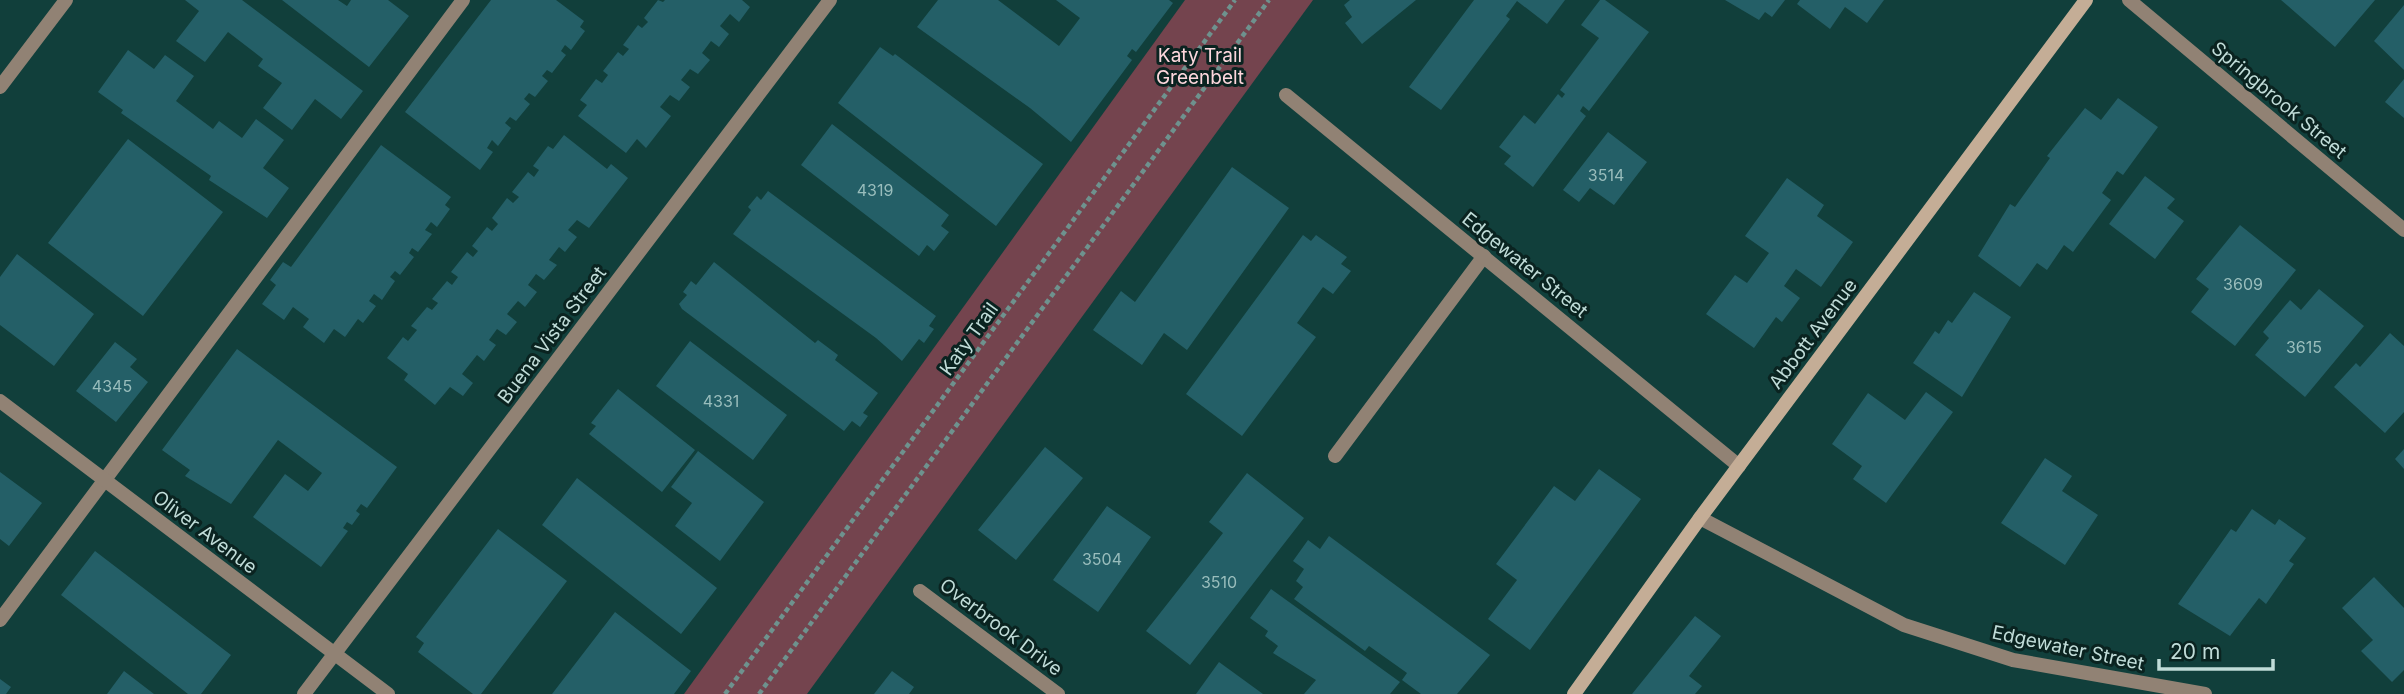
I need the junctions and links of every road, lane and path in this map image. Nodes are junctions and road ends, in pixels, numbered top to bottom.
1 (66, 0) edge
2 (463, 0) edge
3 (830, 0) edge
4 (1235, 0) edge
5 (1269, 0) edge
6 (2086, 0) edge
7 (2129, 0) edge
8 (0, 88) edge
9 (1286, 95) dead end
10 (2404, 230) edge
11 (1484, 256) junction
12 (0, 401) edge
13 (1335, 456) dead end
14 (1739, 466) junction
15 (104, 479) junction
16 (1700, 518) junction
17 (920, 591) dead end
18 (0, 620) edge
19 (335, 654) junction
20 (304, 694) edge
21 (387, 694) edge
22 (725, 694) edge
23 (759, 694) edge
24 (1058, 694) edge
25 (1574, 694) edge
26 (2205, 694) edge

1 - 8 street
2 - 15 street
3 - 19 street, Buena Vista Street
4 - 22 path, Katy Trail
5 - 23 path
6 - 14 street, Abbott Avenue
7 - 10 street, Springbrook Street
9 - 11 street, Edgewater Street
11 - 13 street
11 - 14 street, Edgewater Street
12 - 15 street, Oliver Avenue
14 - 16 street, Abbott Avenue
15 - 18 street
15 - 19 street, Oliver Avenue
16 - 25 street, Abbott Avenue
16 - 26 street, Edgewater Street
17 - 24 street, Overbrook Drive
19 - 20 street, Buena Vista Street
19 - 21 street, Oliver Avenue

